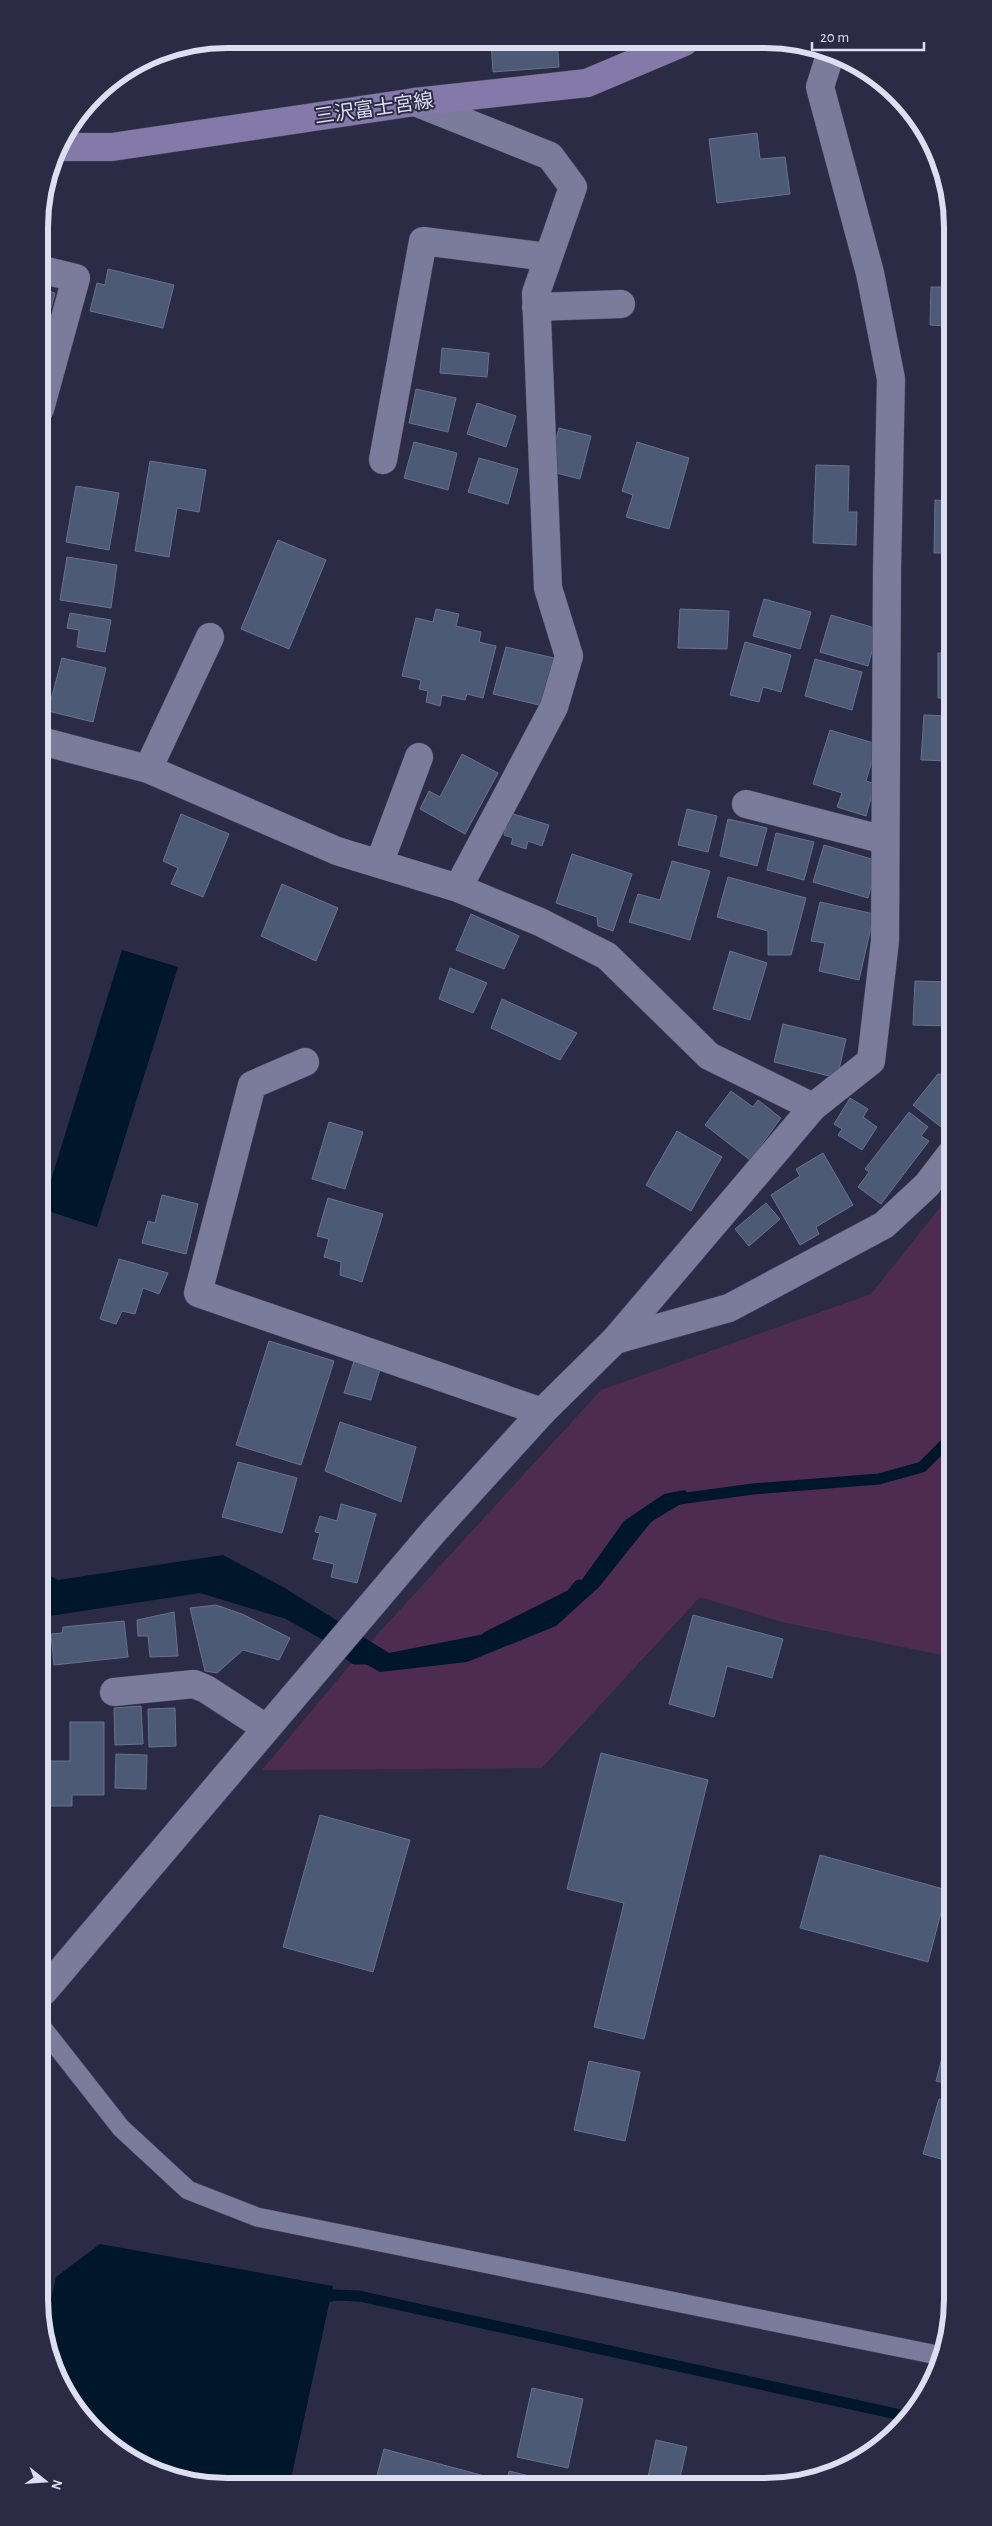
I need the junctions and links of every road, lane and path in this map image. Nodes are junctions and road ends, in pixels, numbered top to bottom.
1 (670, 48) edge
2 (829, 59) edge
3 (415, 102) junction
4 (67, 147) edge
5 (548, 257) junction
6 (48, 271) edge
7 (621, 304) dead end
8 (536, 307) junction
9 (48, 380) edge
10 (383, 460) dead end
11 (210, 637) dead end
12 (48, 743) edge
13 (419, 756) dead end
14 (148, 769) junction
15 (746, 804) dead end
16 (885, 840) junction
17 (380, 864) junction
18 (458, 888) junction
19 (304, 1062) dead end
20 (813, 1107) junction
21 (944, 1163) edge
22 (615, 1340) junction
23 (542, 1412) junction
24 (114, 1692) dead end
25 (266, 1728) junction
26 (48, 1985) edge
27 (48, 2035) edge
28 (936, 2355) edge

1 - 3 main road, 三沢富士宮線
2 - 16 street
3 - 4 main road, 三沢富士宮線
3 - 5 street
5 - 8 street
5 - 10 street
6 - 9 street
7 - 8 street
8 - 18 street
11 - 14 street
12 - 14 street
13 - 17 street
14 - 17 street
15 - 16 street
16 - 20 street
17 - 18 street
18 - 20 street
19 - 23 street
20 - 22 street
21 - 22 street
22 - 23 street
23 - 25 street
24 - 25 street
25 - 26 street
27 - 28 lane

